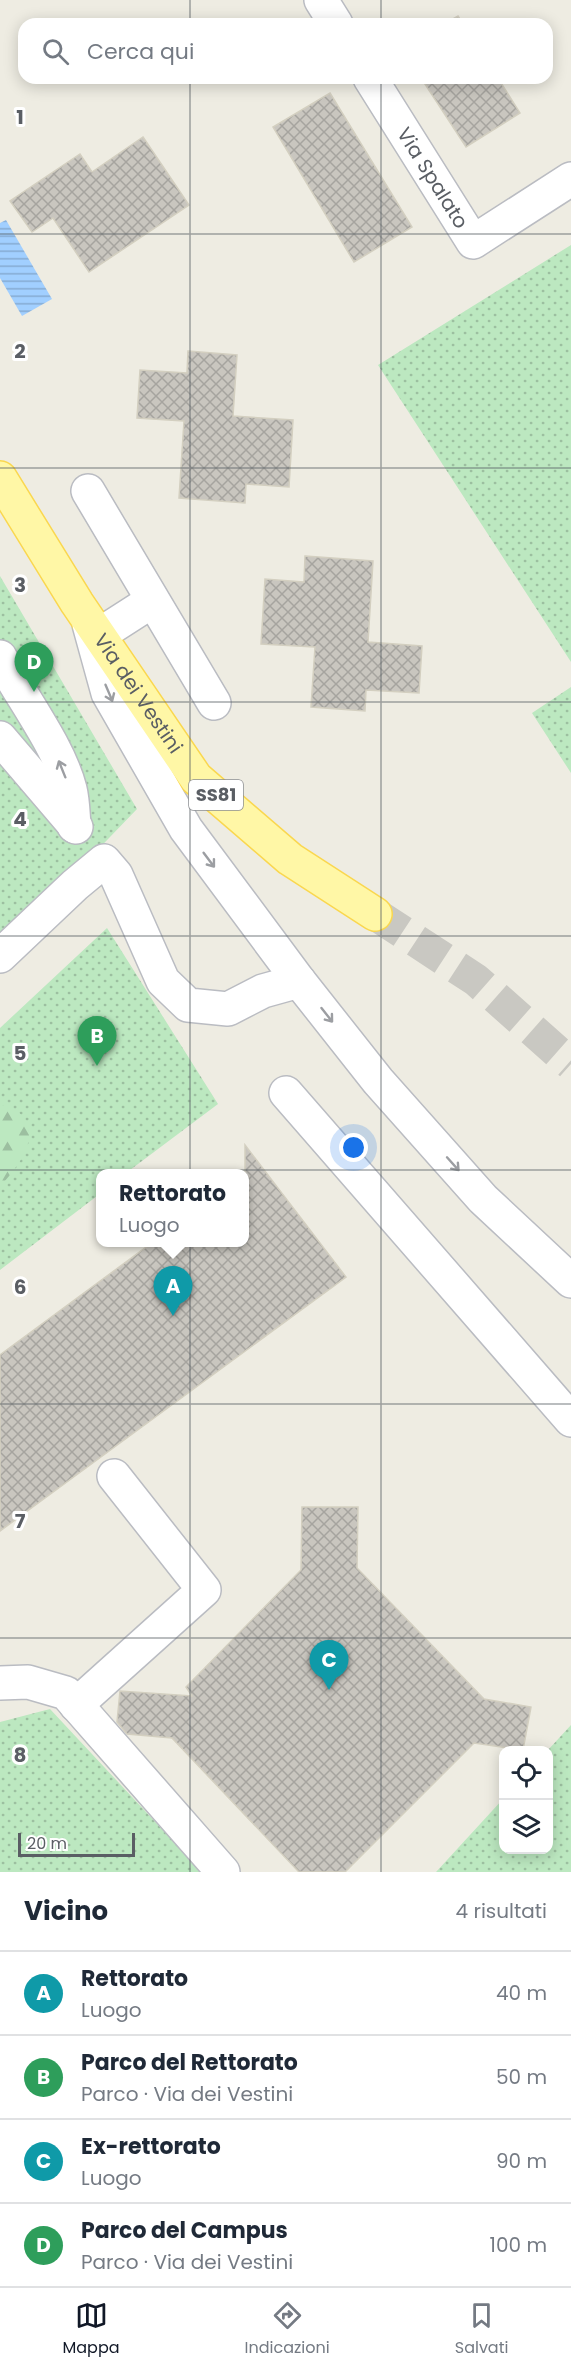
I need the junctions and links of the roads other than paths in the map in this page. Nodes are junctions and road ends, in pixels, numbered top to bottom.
1 (321, 0) edge
2 (332, 18) edge
3 (374, 84) edge
4 (571, 179) edge
5 (0, 478) edge
6 (88, 491) dead end
7 (152, 601) junction
8 (93, 626) junction
9 (0, 657) edge
10 (214, 703) dead end
11 (0, 738) edge
12 (74, 826) junction
13 (104, 861) junction
14 (375, 914) tunnel mouth
15 (0, 956) edge
16 (299, 981) junction
17 (286, 1094) dead end
18 (571, 1281) edge
19 (571, 1420) edge
20 (114, 1476) dead end
21 (0, 1683) edge
22 (76, 1705) junction
23 (223, 1872) edge

1 - 2 street
3 - 4 street, Via Spalato
5 - 8 main road, Via dei Vestini / SS81
6 - 7 street
7 - 8 street
7 - 10 street
8 - 14 main road, Via dei Vestini / SS81
8 -> 16 street
12 -> 9 street
11 - 12 street
12 - 13 street
13 - 15 street
13 - 16 street
16 -> 18 street
17 - 19 street
20 - 22 street
21 - 22 street
22 - 23 street

